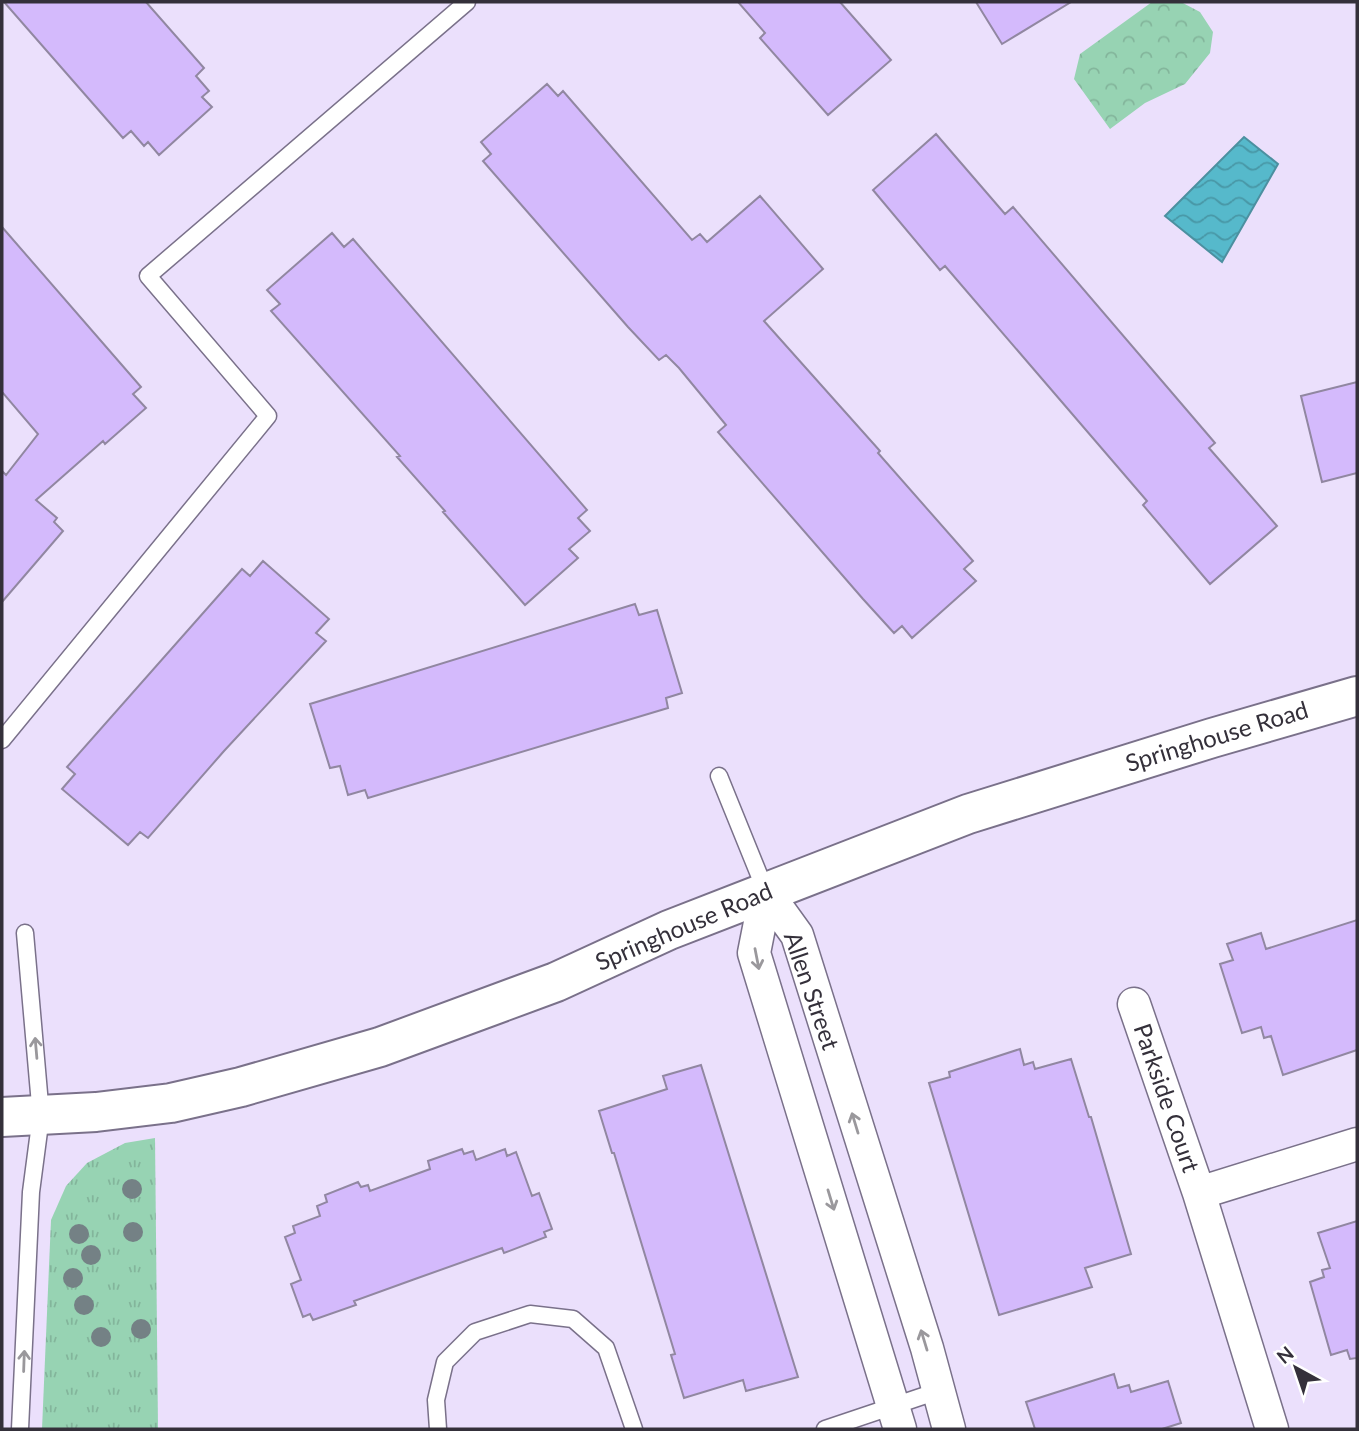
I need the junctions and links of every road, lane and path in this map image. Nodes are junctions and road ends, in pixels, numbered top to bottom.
1 (467, 2) edge
2 (1357, 696) edge
3 (2, 740) edge
4 (719, 776) dead end
5 (766, 892) junction
6 (25, 933) dead end
7 (1134, 1004) dead end
8 (41, 1116) junction
9 (2, 1117) edge
10 (1357, 1144) edge
11 (1199, 1193) junction
12 (938, 1391) junction
13 (897, 1418) edge
14 (20, 1429) edge
15 (438, 1429) edge
16 (634, 1429) edge
17 (825, 1429) edge
18 (949, 1429) edge
19 (1272, 1429) edge

1 - 3 lane
2 - 5 street, Springhouse Road
4 - 5 lane
5 - 8 street, Springhouse Road
12 -> 5 street, Allen Street
5 -> 13 street, Allen Street
8 -> 6 lane
7 - 11 street, Parkside Court
8 - 9 street, Springhouse Road
14 -> 8 lane
10 - 11 street, Parkside Court
11 - 19 street, Parkside Court
12 - 13 lane
12 - 18 street, Allen Street
13 - 17 lane
15 - 16 lane

